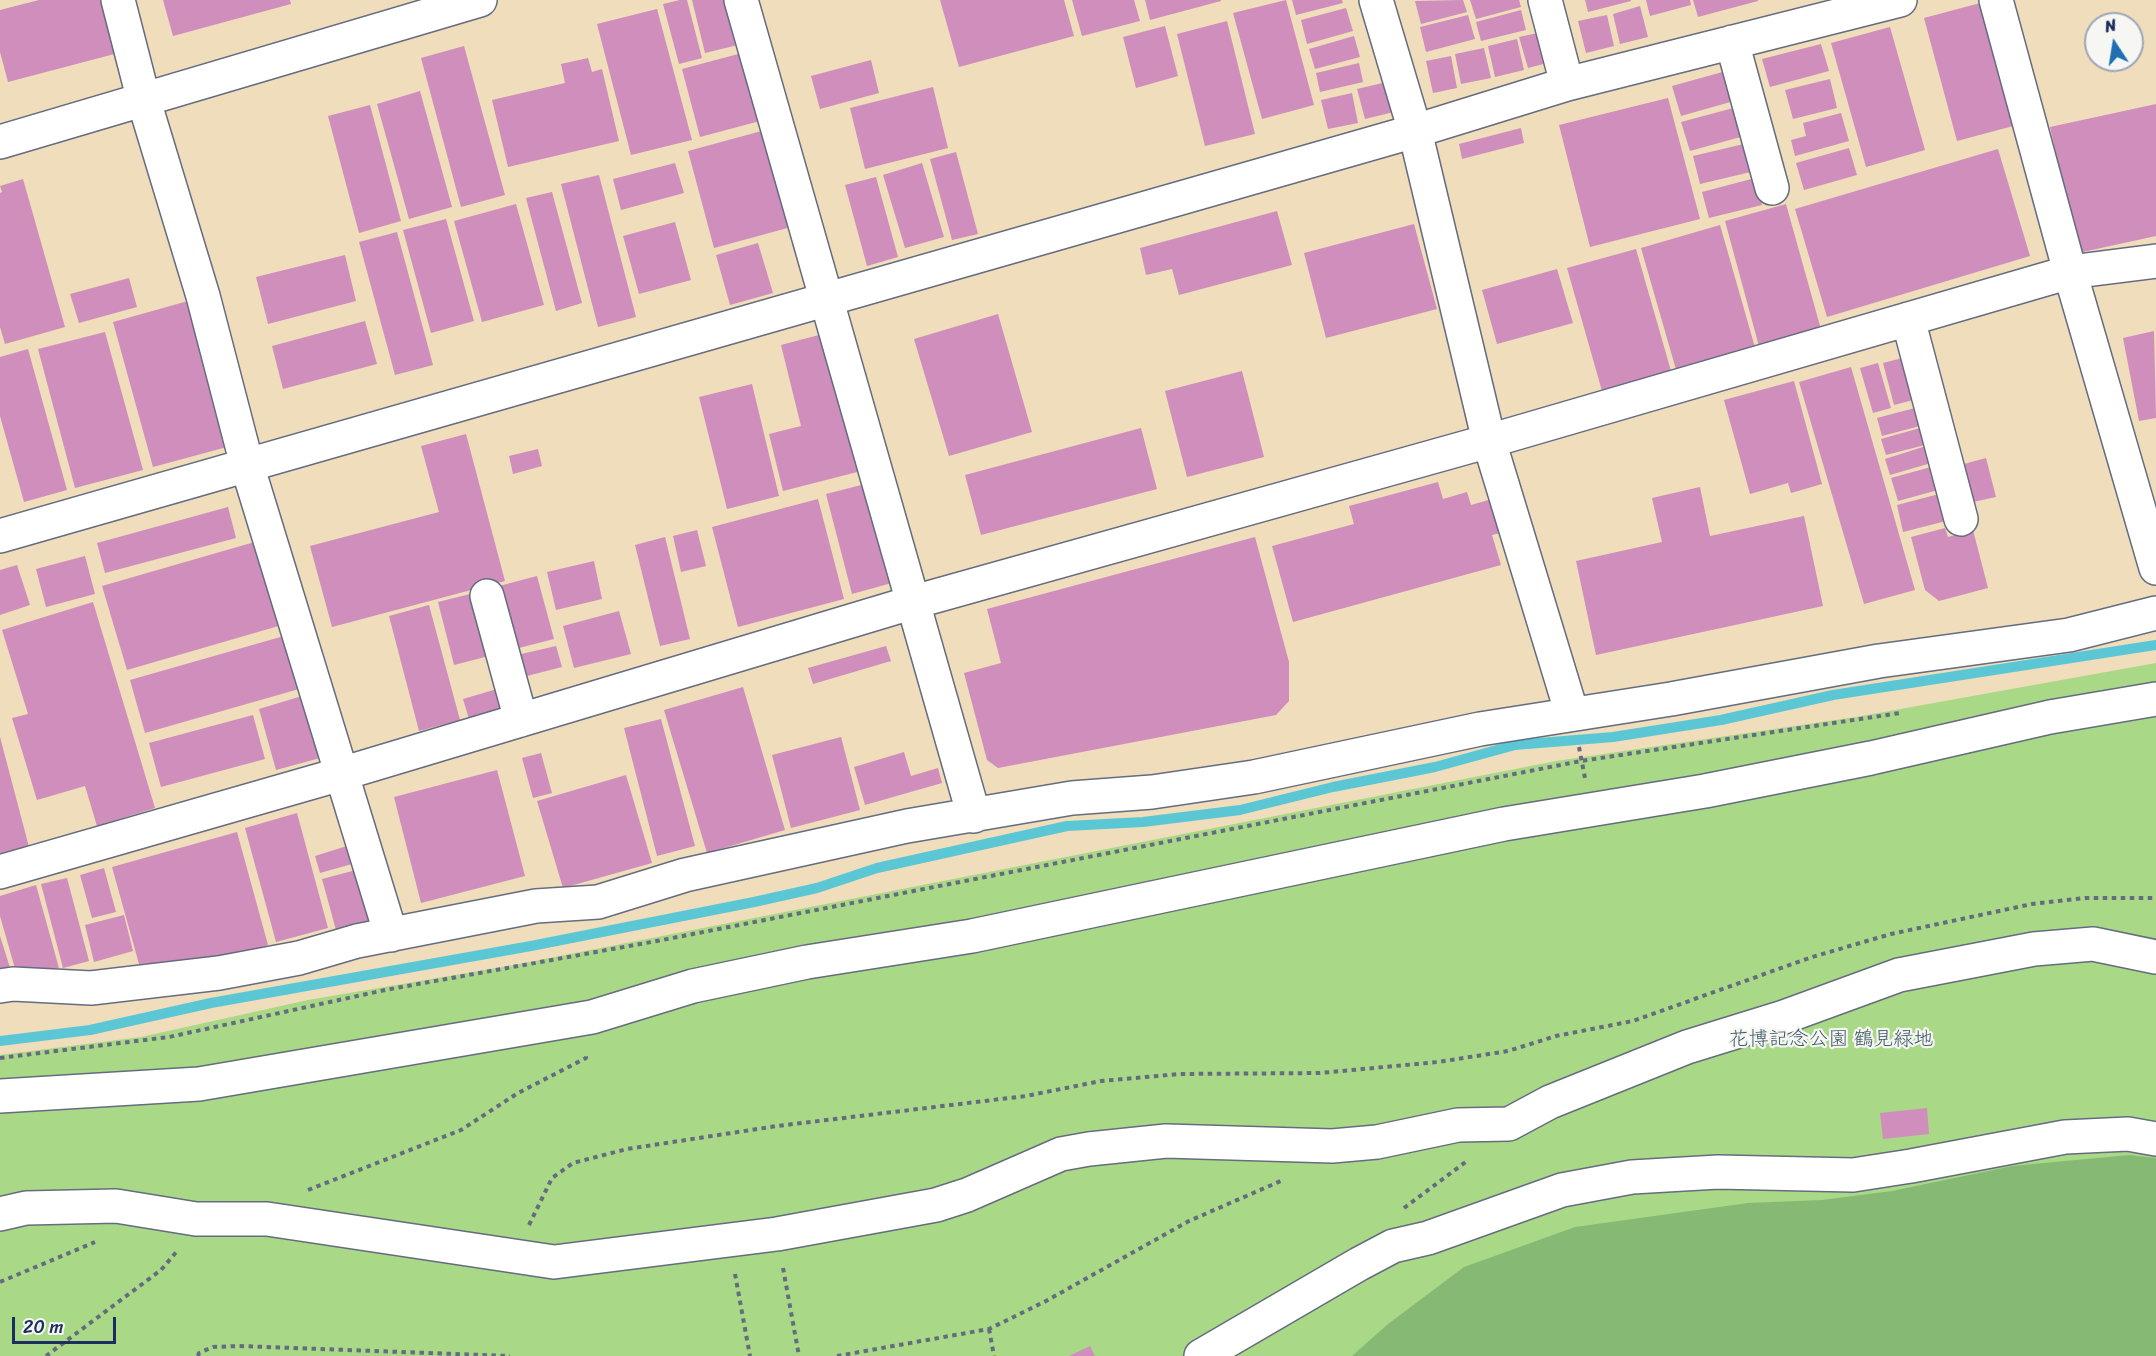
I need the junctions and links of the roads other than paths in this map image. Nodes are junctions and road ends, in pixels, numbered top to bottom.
1 (118, 0) edge
2 (480, 0) edge
3 (741, 0) edge
4 (1376, 0) edge
5 (1545, 0) edge
6 (1900, 0) edge
7 (1996, 0) edge
8 (1732, 42) junction
9 (1568, 84) junction
10 (144, 101) junction
11 (1415, 130) junction
12 (0, 142) edge
13 (1772, 188) dead end
14 (2156, 261) edge
15 (2070, 272) junction
16 (828, 297) junction
17 (1908, 319) junction
18 (1489, 441) junction
19 (247, 465) junction
20 (1961, 519) dead end
21 (0, 536) edge
22 (2156, 568) edge
23 (488, 596) dead end
24 (914, 602) junction
25 (2156, 613) edge
26 (2156, 699) edge
27 (1572, 714) junction
28 (521, 720) junction
29 (341, 774) junction
30 (974, 816) junction
31 (0, 872) edge
32 (391, 935) junction
33 (2156, 957) edge
34 (0, 986) edge
35 (0, 1096) edge
36 (2156, 1139) edge
37 (0, 1214) edge
38 (1201, 1356) edge

1 - 10 street
2 - 10 street
3 - 16 street
4 - 11 street
5 - 9 street
6 - 8 street
7 - 15 street
8 - 9 street
8 - 13 street
9 - 11 street
10 - 12 street
10 - 19 street
11 - 16 street
11 - 18 street
14 - 15 street
15 - 17 street
15 - 22 street
16 - 19 street
16 - 24 street
17 - 18 street
17 - 20 street
18 - 24 street
18 - 27 street
19 - 21 street
19 - 29 street
23 - 28 street
24 - 28 street
24 - 30 street
25 - 27 street
26 - 35 street
27 - 30 street
28 - 29 street
29 - 31 street
29 - 32 street
30 - 32 street
32 - 34 street
33 - 37 street
36 - 38 street

